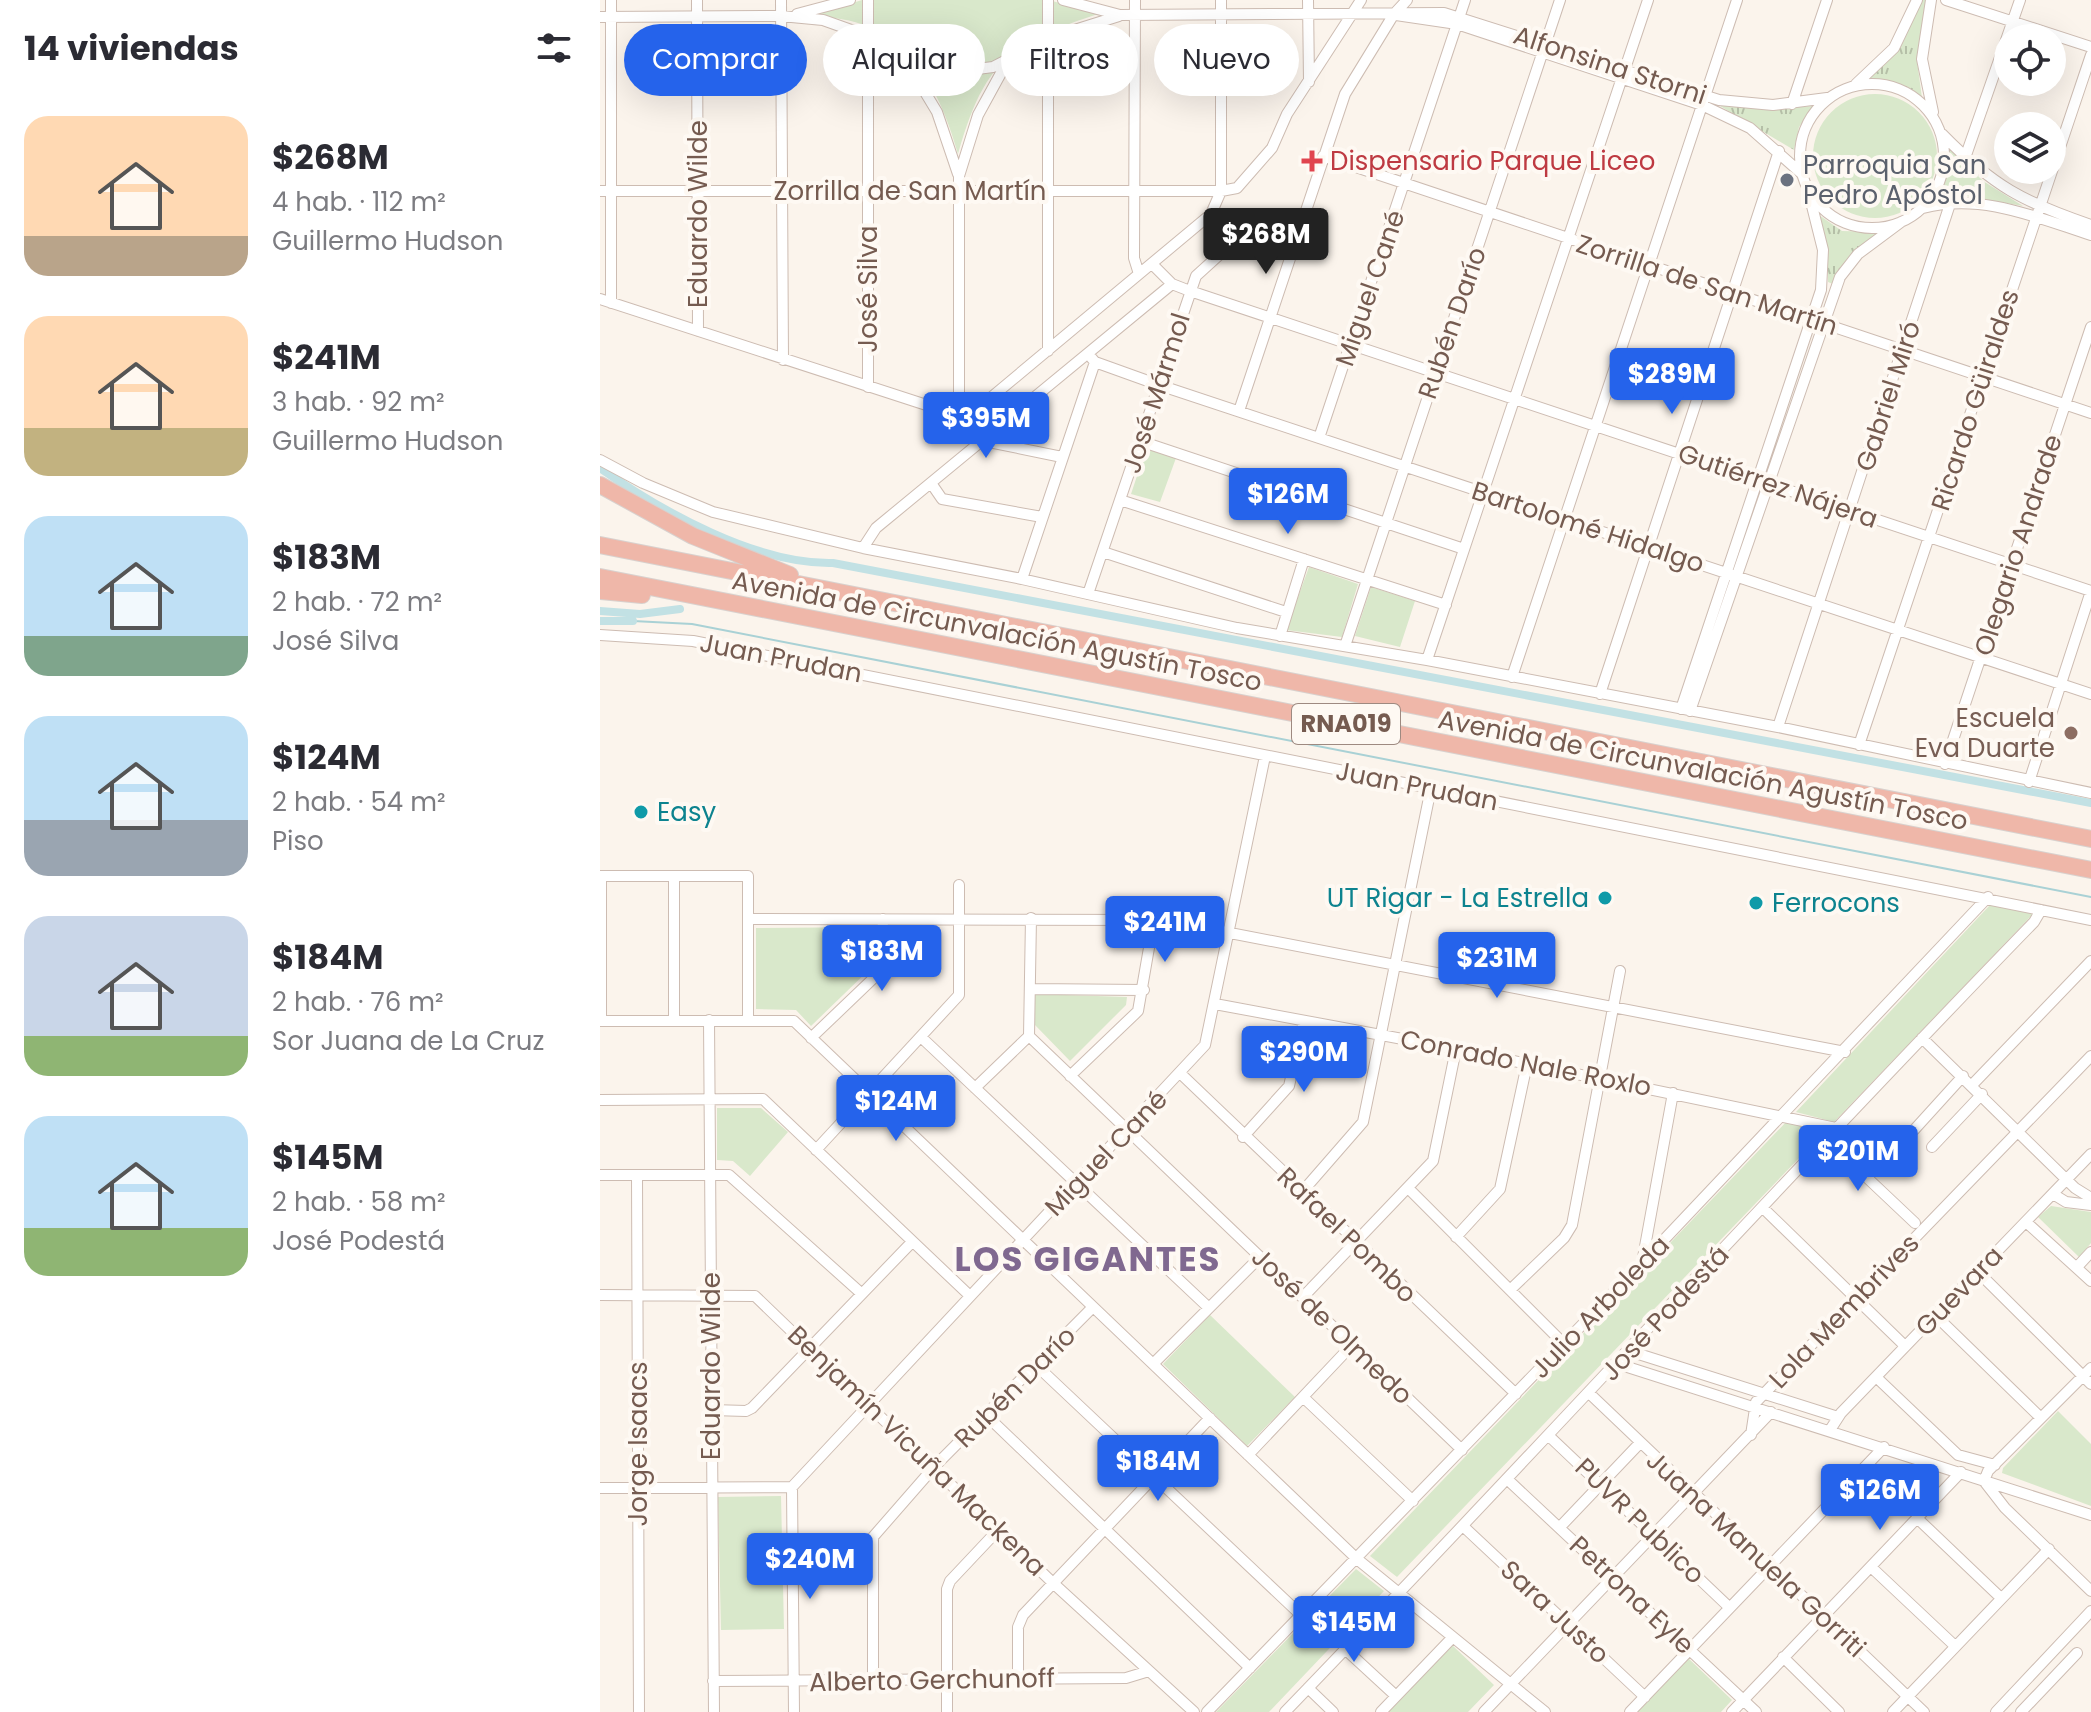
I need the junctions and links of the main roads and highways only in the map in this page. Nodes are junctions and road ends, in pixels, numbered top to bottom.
1 (600, 485) edge
2 (600, 545) edge
3 (600, 577) edge
4 (600, 591) edge
5 (845, 594) junction
6 (790, 614) junction
7 (2091, 839) edge
8 (2091, 870) edge

1 - 5 highway
2 - 5 highway, Avenida de Circunvalación Agustín Tosco / RNA019
3 - 6 highway, Avenida de Circunvalación Agustín Tosco / RNA019
4 - 6 highway
5 - 7 highway, Avenida de Circunvalación Agustín Tosco / RNA019
6 - 8 highway, Avenida de Circunvalación Agustín Tosco / RNA019

